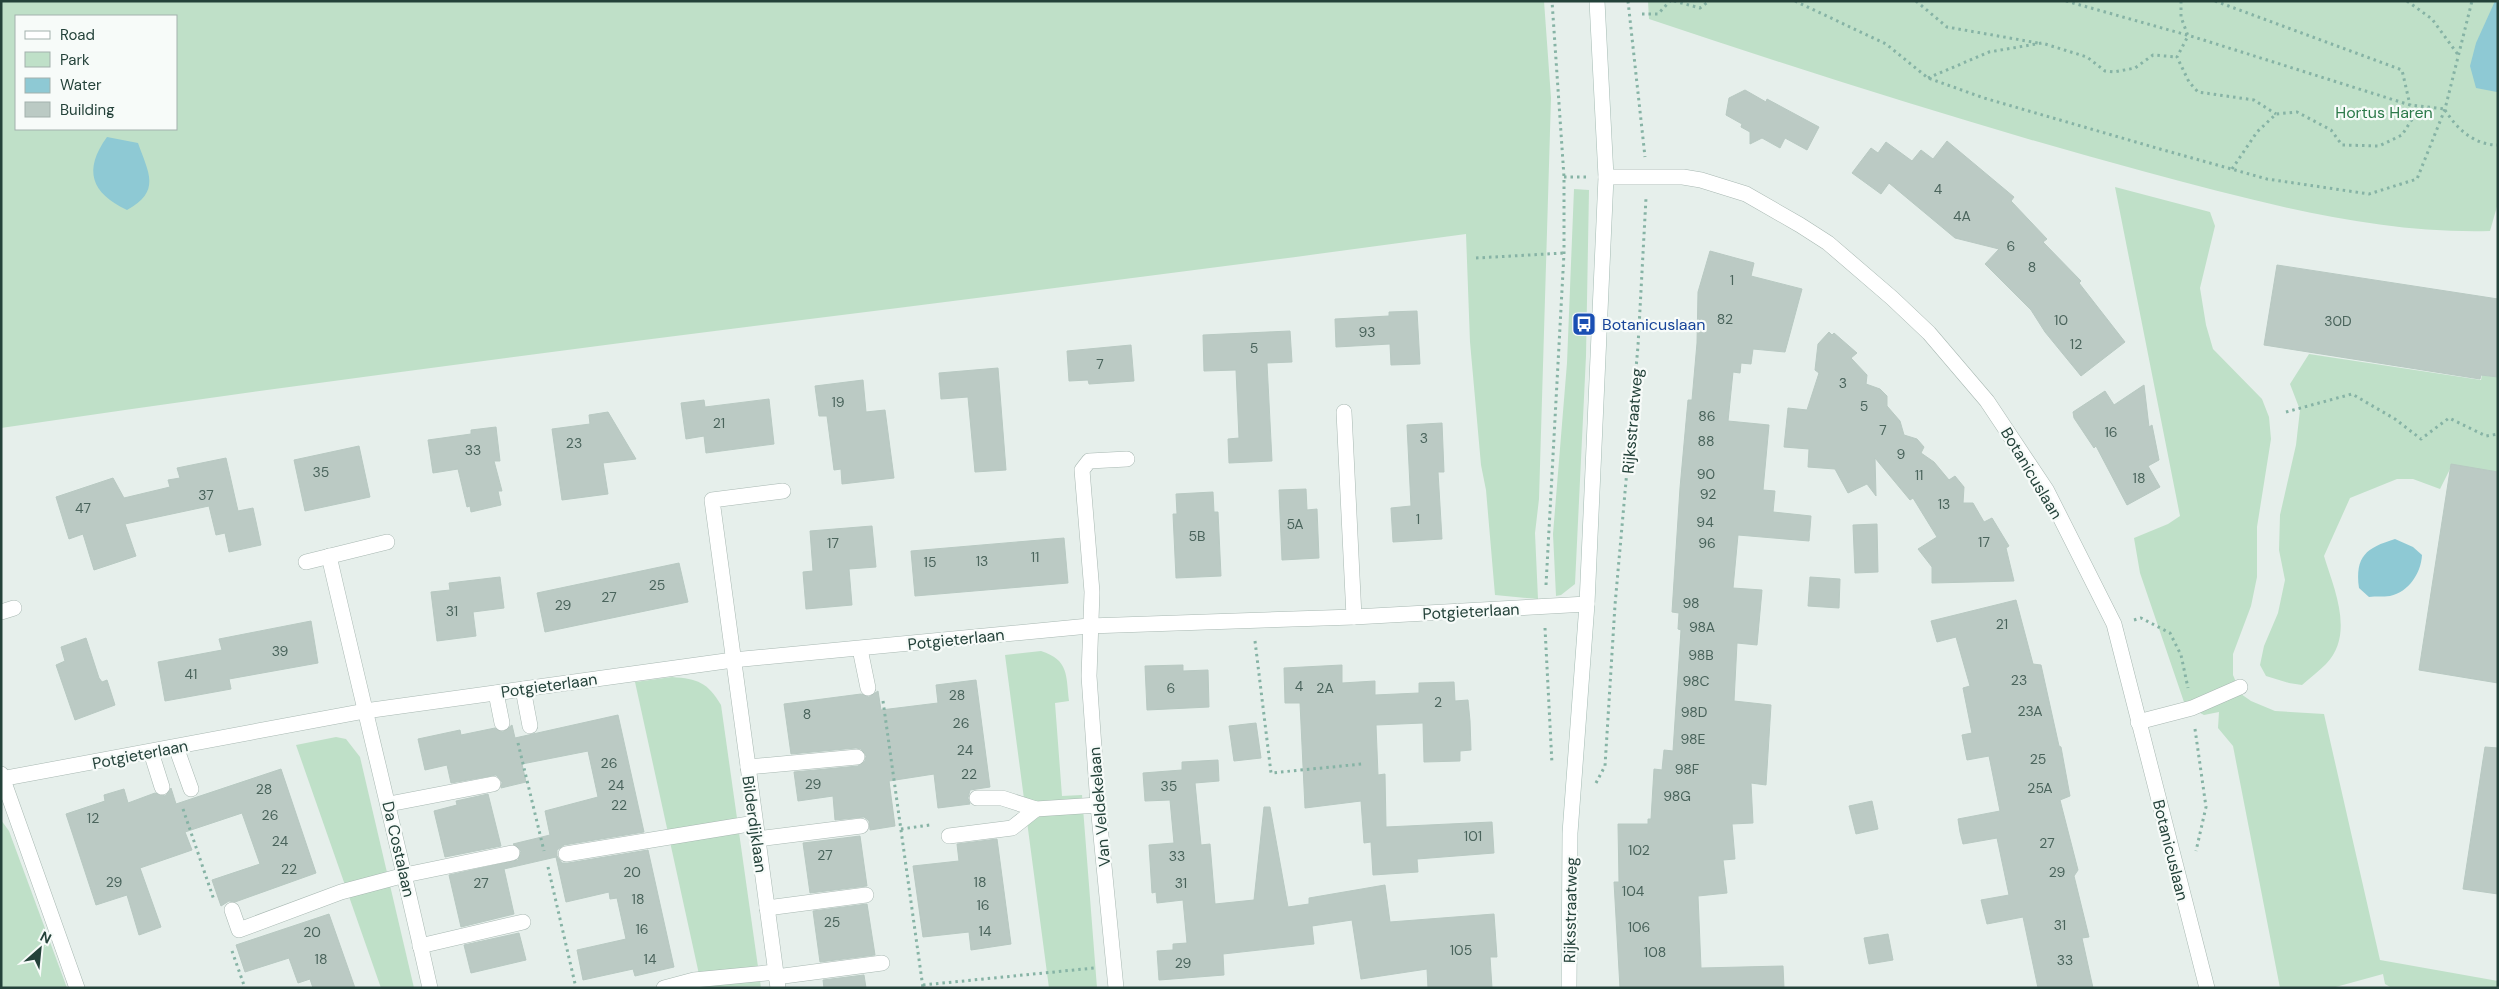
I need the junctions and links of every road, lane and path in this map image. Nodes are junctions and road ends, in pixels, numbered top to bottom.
1 (1552, 1) edge
2 (1597, 1) edge
3 (1628, 1) edge
4 (1670, 1) edge
5 (1674, 1) edge
6 (1709, 1) edge
7 (1795, 1) edge
8 (1916, 1) edge
9 (2066, 1) edge
10 (2181, 1) edge
11 (2215, 1) edge
12 (2406, 1) edge
13 (2472, 1) edge
14 (1642, 14) dead end
15 (2188, 36) junction
16 (2042, 43) junction
17 (2459, 56) junction
18 (2177, 57) junction
19 (1928, 78) junction
20 (2410, 105) junction
21 (2420, 107) junction
22 (2445, 109) junction
23 (2276, 114) junction
24 (2498, 146) edge
25 (2232, 169) junction
26 (1606, 177) junction
27 (1647, 177) junction
28 (1564, 253) junction
29 (1476, 258) dead end
30 (1344, 412) dead end
31 (2286, 412) dead end
32 (2498, 434) edge
33 (1127, 459) dead end
34 (783, 491) dead end
35 (387, 542) dead end
36 (329, 556) junction
37 (306, 562) dead end
38 (1587, 604) junction
39 (1544, 608) junction
40 (1354, 617) junction
41 (1252, 621) junction
42 (2114, 624) junction
43 (1089, 626) junction
44 (860, 649) junction
45 (733, 660) junction
46 (2240, 687) dead end
47 (868, 688) dead end
48 (523, 689) junction
49 (496, 693) junction
50 (882, 695) dead end
51 (2192, 708) junction
52 (365, 711) junction
53 (2138, 722) junction
54 (502, 723) dead end
55 (530, 726) dead end
56 (518, 741) dead end
57 (176, 747) junction
58 (151, 752) junction
59 (857, 757) dead end
60 (1362, 764) dead end
61 (748, 767) junction
62 (1552, 767) dead end
63 (2, 777) edge
64 (493, 784) dead end
65 (162, 786) dead end
66 (191, 789) dead end
67 (1592, 791) dead end
68 (977, 798) dead end
69 (389, 804) junction
70 (181, 805) dead end
71 (1098, 805) junction
72 (1036, 809) junction
73 (755, 823) junction
74 (861, 826) dead end
75 (949, 836) dead end
76 (757, 839) junction
77 (512, 853) dead end
78 (566, 854) dead end
79 (545, 855) dead end
80 (2195, 855) dead end
81 (547, 864) dead end
82 (405, 875) junction
83 (866, 895) dead end
84 (216, 905) dead end
85 (767, 908) junction
86 (232, 910) dead end
87 (524, 922) dead end
88 (229, 942) dead end
89 (420, 946) junction
90 (882, 963) dead end
91 (1114, 966) junction
92 (776, 979) edge
93 (923, 986) edge
94 (77, 988) edge
95 (245, 988) edge
96 (430, 988) edge
97 (576, 988) edge
98 (664, 988) edge
99 (1116, 988) edge
100 (1569, 988) edge
101 (2207, 988) edge

1 - 28 path
2 - 26 street, Rijksstraatweg
3 - 27 path, Rijksstraatweg
4 - 14 path
5 - 6 path
7 - 19 path
8 - 16 path
9 - 15 path
10 - 15 path
11 - 20 path
12 - 17 path
13 - 17 path
15 - 18 path
15 - 20 path
16 - 18 path
16 - 19 path
17 - 22 path
18 - 23 path
19 - 25 path
20 - 21 path
21 - 22 path
21 - 23 path
22 - 24 path
22 - 25 path
23 - 25 path
26 - 27 street, Botanicuslaan
26 - 38 street, Rijksstraatweg
27 - 42 street, Botanicuslaan
27 - 67 path, Rijksstraatweg
28 - 29 path
28 - 39 path
30 - 40 street
31 - 32 path
33 - 43 street
34 - 45 street
35 - 36 street
36 - 37 street
36 - 52 street
38 - 39 street, Potgieterlaan
38 - 100 street, Rijksstraatweg
39 - 40 street, Potgieterlaan
39 - 62 path
40 - 41 street, Potgieterlaan
41 - 43 street, Potgieterlaan
41 - 60 path
42 - 51 path
42 - 53 street, Botanicuslaan
43 - 44 street, Potgieterlaan
43 - 71 street, Van Veldekelaan
44 - 45 street, Potgieterlaan
44 - 47 street
45 - 48 street, Potgieterlaan
45 - 61 street, Bilderdijklaan
46 - 51 street
48 - 49 street, Potgieterlaan
48 - 55 street
49 - 52 street, Potgieterlaan
49 - 54 street
50 - 93 path
51 - 53 street
51 - 80 path
52 - 57 street, Potgieterlaan
52 - 69 street, Da Costalaan
53 - 101 street, Botanicuslaan
56 - 79 path
57 - 58 street, Potgieterlaan
57 - 66 street
58 - 63 street, Potgieterlaan
58 - 65 street
59 - 61 street
61 - 73 street, Bilderdijklaan
63 - 94 street
64 - 69 street
68 - 72 street
69 - 82 street, Da Costalaan
70 - 84 path
71 - 72 street
71 - 91 street, Van Veldekelaan
72 - 75 street
73 - 76 street, Bilderdijklaan
73 - 78 street
74 - 76 street
76 - 85 street, Bilderdijklaan
77 - 82 street
81 - 97 path
82 - 86 street
82 - 89 street, Da Costalaan
83 - 85 street
85 - 92 street, Bilderdijklaan
87 - 89 street
88 - 95 path
89 - 96 street, Da Costalaan
90 - 92 street
91 - 93 path
91 - 99 street, Van Veldekelaan
92 - 98 street

